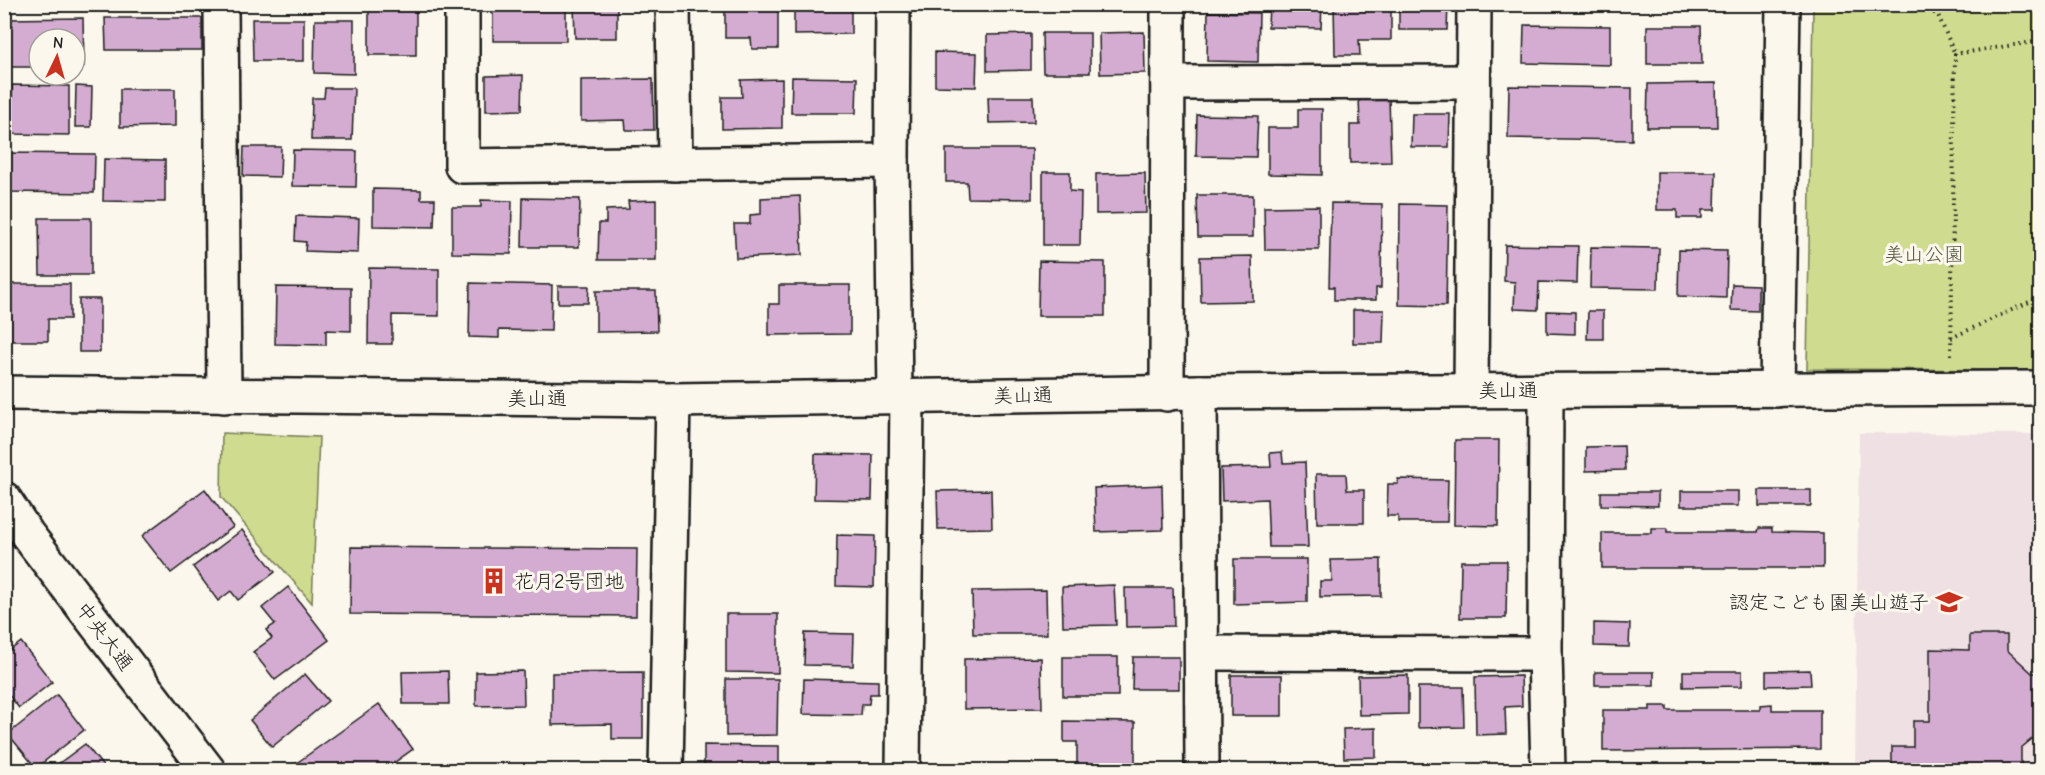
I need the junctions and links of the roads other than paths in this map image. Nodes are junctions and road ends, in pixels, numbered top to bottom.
1 (221, 4) edge
2 (462, 4) edge
3 (673, 4) edge
4 (893, 4) edge
5 (1168, 4) edge
6 (1474, 4) edge
7 (1783, 4) edge
8 (1473, 82) junction
9 (1168, 83) junction
10 (892, 161) junction
11 (675, 164) junction
12 (2040, 388) edge
13 (1471, 390) junction
14 (1546, 390) junction
15 (1777, 390) junction
16 (1200, 392) junction
17 (4, 393) edge
18 (1167, 394) junction
19 (224, 396) junction
20 (901, 397) junction
21 (674, 400) junction
22 (4, 499) edge
23 (1203, 653) junction
24 (1545, 654) junction
25 (208, 771) edge
26 (666, 771) edge
27 (903, 771) edge
28 (1203, 771) edge
29 (1548, 771) edge

1 - 19 street
2 - 11 street
3 - 11 street
4 - 10 street
5 - 9 street
6 - 8 street
7 - 15 street
8 - 9 street
8 - 13 street
9 - 18 street
10 - 11 street
10 - 20 street
12 - 15 street, 美山通
13 - 14 street, 美山通
13 - 16 street, 美山通
14 - 15 street, 美山通
14 - 24 street
16 - 18 street, 美山通
16 - 23 street
17 - 19 street, 美山通
18 - 20 street, 美山通
19 - 21 street, 美山通
20 - 21 street, 美山通
20 - 27 street
21 - 26 street
22 - 25 street, 中央大通
23 - 24 street
23 - 28 street
24 - 29 street

